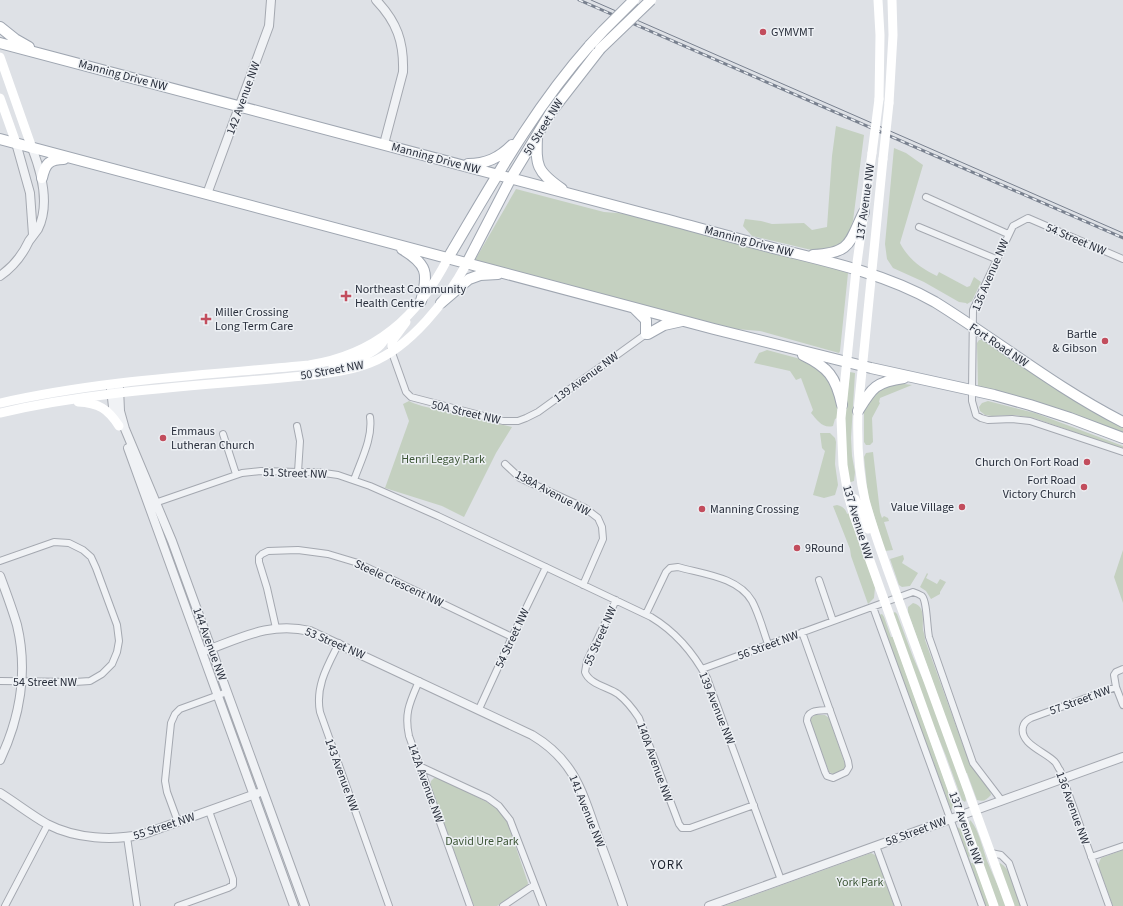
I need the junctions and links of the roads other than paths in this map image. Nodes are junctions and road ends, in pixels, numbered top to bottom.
1 (271, 0) edge
2 (376, 0) edge
3 (634, 0) edge
4 (651, 0) edge
5 (878, 0) edge
6 (892, 0) edge
7 (0, 27) edge
8 (0, 43) edge
9 (595, 47) junction
10 (39, 53) junction
11 (0, 57) edge
12 (0, 98) edge
13 (240, 106) junction
14 (537, 134) junction
15 (522, 135) junction
16 (0, 139) edge
17 (16, 143) junction
18 (384, 144) junction
19 (32, 148) junction
20 (75, 159) junction
21 (454, 163) junction
22 (498, 175) junction
23 (42, 178) junction
24 (511, 178) junction
25 (207, 194) junction
26 (570, 194) junction
27 (926, 197) dead end
28 (864, 212) junction
29 (1028, 218) joint
30 (919, 228) dead end
31 (1008, 234) junction
32 (33, 235) junction
33 (392, 243) junction
34 (802, 255) junction
35 (448, 258) junction
36 (996, 259) junction
37 (1123, 259) edge
38 (467, 263) junction
39 (856, 270) junction
40 (508, 274) junction
41 (872, 275) junction
42 (0, 276) edge
43 (419, 302) junction
44 (441, 303) junction
45 (632, 307) junction
46 (684, 320) junction
47 (973, 326) junction
48 (646, 334) junction
49 (385, 335) junction
50 (789, 347) junction
51 (392, 351) junction
52 (846, 362) junction
53 (862, 366) junction
54 (313, 375) junction
55 (911, 378) junction
56 (114, 383) junction
57 (972, 390) junction
58 (115, 393) junction
59 (55, 402) junction
60 (0, 403) edge
61 (842, 405) junction
62 (858, 411) junction
63 (0, 413) edge
64 (370, 417) dead end
65 (526, 418) joint
66 (1123, 422) edge
67 (119, 426) junction
68 (297, 426) dead end
69 (223, 434) dead end
70 (1123, 438) edge
71 (1123, 452) edge
72 (505, 464) dead end
73 (298, 472) junction
74 (236, 474) junction
75 (354, 480) junction
76 (863, 490) junction
77 (848, 495) junction
78 (153, 504) junction
79 (438, 516) joint
80 (0, 561) edge
81 (546, 567) junction
82 (887, 568) junction
83 (0, 576) edge
84 (819, 580) dead end
85 (583, 585) junction
86 (898, 598) junction
87 (616, 600) junction
88 (885, 603) junction
89 (873, 607) junction
90 (646, 614) junction
91 (834, 621) junction
92 (276, 628) junction
93 (802, 632) junction
94 (512, 637) junction
95 (339, 643) junction
96 (768, 644) junction
97 (211, 648) junction
98 (202, 652) junction
99 (702, 669) junction
100 (1123, 669) edge
101 (585, 672) joint
102 (0, 681) edge
103 (419, 681) junction
104 (22, 682) junction
105 (1116, 687) junction
106 (227, 692) junction
107 (217, 696) junction
108 (1123, 705) edge
109 (479, 709) junction
110 (830, 710) junction
111 (1024, 724) joint
112 (1123, 757) edge
113 (0, 760) edge
114 (420, 766) junction
115 (1063, 779) junction
116 (263, 791) junction
117 (0, 793) edge
118 (254, 795) junction
119 (1002, 800) junction
120 (754, 805) junction
121 (975, 810) junction
122 (209, 811) junction
123 (961, 815) junction
124 (950, 819) junction
125 (178, 822) junction
126 (48, 824) junction
127 (127, 838) junction
128 (876, 846) junction
129 (1123, 846) edge
130 (991, 853) junction
131 (1091, 857) junction
132 (781, 880) junction
133 (534, 885) junction
134 (6, 906) edge
135 (137, 906) edge
136 (178, 906) edge
137 (294, 906) edge
138 (305, 906) edge
139 (389, 906) edge
140 (470, 906) edge
141 (503, 906) edge
142 (543, 906) edge
143 (624, 906) edge
144 (709, 906) edge
145 (898, 906) edge
146 (982, 906) edge
147 (994, 906) edge
148 (1010, 906) edge
149 (1024, 906) edge
150 (1109, 906) edge

1 - 13 street, 142 Avenue NW
2 - 18 street
3 - 9 main road, 50 Street NW, bridge
4 - 9 main road, 50 Street NW, bridge
5 - 28 main road, 137 Avenue NW, bridge
6 - 41 main road, 137 Avenue NW, bridge
7 - 10 main road
8 - 10 main road, Manning Drive NW
9 - 14 main road, 50 Street NW
9 - 15 main road, 50 Street NW
10 - 13 main road, Manning Drive NW
11 - 19 main road
12 - 17 main road
13 - 18 main road, Manning Drive NW
13 - 25 street, 142 Avenue NW
14 - 24 main road, 50 Street NW
14 - 26 main road
15 - 21 main road
15 - 22 main road, 50 Street NW
16 - 17 main road
17 - 19 main road
17 - 32 street
18 - 21 main road, Manning Drive NW
19 - 20 main road
19 - 23 street
20 - 23 main road
20 - 25 main road
21 - 22 main road, Manning Drive NW
22 - 24 main road, Manning Drive NW
22 - 35 main road, 50 Street NW
23 - 32 street
24 - 26 main road, Manning Drive NW
24 - 38 main road, 50 Street NW
25 - 33 main road
26 - 34 main road, Manning Drive NW
27 - 31 street
28 - 34 main road
28 - 39 main road, 137 Avenue NW
29 - 31 street, 136 Avenue NW
29 - 37 street, 54 Street NW
30 - 36 street
31 - 36 street, 136 Avenue NW
32 - 42 street
33 - 35 main road
33 - 43 main road
34 - 39 main road, Manning Drive NW
35 - 38 main road
35 - 43 main road, 50 Street NW
36 - 47 street, 136 Avenue NW
38 - 40 main road
38 - 44 main road, 50 Street NW
39 - 41 main road, Manning Drive NW
39 - 52 main road, 137 Avenue NW
40 - 44 main road
40 - 45 main road
41 - 47 main road, Fort Road NW
41 - 53 main road, 137 Avenue NW
43 - 49 main road, 50 Street NW
43 - 51 main road
44 - 51 main road, 50 Street NW
45 - 46 main road
45 - 48 main road
46 - 48 main road
46 - 50 main road
47 - 57 street, 136 Avenue NW
47 - 66 main road, Fort Road NW
48 - 65 street, 139 Avenue NW
49 - 51 street
49 - 54 main road
49 - 56 main road, 50 Street NW
50 - 52 main road
50 - 61 main road
51 - 54 main road, 50 Street NW
51 - 65 street, 50A Street NW
52 - 53 main road
52 - 61 main road, 137 Avenue NW
53 - 55 main road
53 - 62 main road, 137 Avenue NW
54 - 58 main road, 50 Street NW
55 - 57 main road
55 - 62 main road
56 - 58 street, 144 Avenue NW
56 - 60 main road, 50 Street NW
57 - 70 main road
57 - 71 street
58 - 59 main road, 50 Street NW
58 - 67 street, 144 Avenue NW
58 - 78 street, 144 Avenue NW
59 - 63 main road, 50 Street NW
59 - 67 main road
61 - 77 main road, 137 Avenue NW
62 - 76 main road, 137 Avenue NW
64 - 75 street
67 - 78 street, 144 Avenue NW
68 - 73 street
69 - 74 street
72 - 85 street, 138A Avenue NW
73 - 74 street, 51 Street NW
73 - 75 street, 51 Street NW
74 - 78 street, 51 Street NW
75 - 79 street, 51 Street NW
76 - 77 main road
76 - 82 main road, 137 Avenue NW
77 - 82 main road
77 - 88 main road, 137 Avenue NW
78 - 97 street, 144 Avenue NW
78 - 98 street, 144 Avenue NW
79 - 81 street, 139 Avenue NW
80 - 104 street, 54 Street NW
81 - 85 street, 139 Avenue NW
81 - 94 street, 54 Street NW
82 - 86 main road, 137 Avenue NW
83 - 104 street
84 - 91 street
85 - 87 street, 139 Avenue NW
86 - 88 street, 56 Street NW
86 - 119 street
86 - 121 main road, 137 Avenue NW
87 - 90 street, 139 Avenue NW
87 - 101 street, 55 Street NW
88 - 89 street, 56 Street NW
88 - 123 main road, 137 Avenue NW
89 - 91 street, 56 Street NW
89 - 124 street, 137 Avenue NW
90 - 96 street
90 - 99 street, 139 Avenue NW
91 - 93 street, 56 Street NW
92 - 94 street, Steele Crescent NW
92 - 95 street, 53 Street NW
92 - 97 street, 53 Street NW
93 - 96 street, 56 Street NW
93 - 110 street
94 - 109 street, 54 Street NW
95 - 103 street, 53 Street NW
95 - 139 street, 143 Avenue NW
96 - 99 street, 56 Street NW
97 - 98 street, 53 Street NW
97 - 106 street, 144 Avenue NW
98 - 107 street, 144 Avenue NW
99 - 120 street, 139 Avenue NW
100 - 105 street, 57 Street NW
101 - 120 street, 140A Avenue NW
102 - 104 street, 54 Street NW
103 - 109 street, 141 Avenue NW
103 - 114 street, 142A Avenue NW
104 - 113 street
105 - 108 street
105 - 111 street, 57 Street NW
106 - 107 street
106 - 116 street, 144 Avenue NW
107 - 118 street, 144 Avenue NW
107 - 125 street
109 - 143 street, 141 Avenue NW
110 - 110 street
111 - 115 street, 136 Avenue NW
112 - 115 street, 58 Street NW
114 - 133 street
114 - 140 street, 142A Avenue NW
115 - 119 street, 58 Street NW
115 - 131 street, 136 Avenue NW
116 - 118 street, 55 Street NW
116 - 138 street, 144 Avenue NW
117 - 126 street, 55 Street NW
118 - 122 street, 55 Street NW
118 - 137 street, 144 Avenue NW
119 - 121 street, 58 Street NW
120 - 132 street, 139 Avenue NW
121 - 123 street, 58 Street NW
121 - 130 main road, 137 Avenue NW
122 - 125 street, 55 Street NW
122 - 136 street
123 - 124 street, 58 Street NW
123 - 147 main road, 137 Avenue NW
124 - 128 street, 58 Street NW
124 - 146 street, 137 Avenue NW
125 - 127 street, 55 Street NW
126 - 127 street, 55 Street NW
126 - 134 street
127 - 135 street
128 - 132 street, 58 Street NW
128 - 145 street
129 - 131 street
130 - 148 main road, 137 Avenue NW
130 - 149 street, 137 Avenue NW
131 - 150 street, 136 Avenue NW
132 - 144 street, 58 Street NW
133 - 141 street
133 - 142 street

